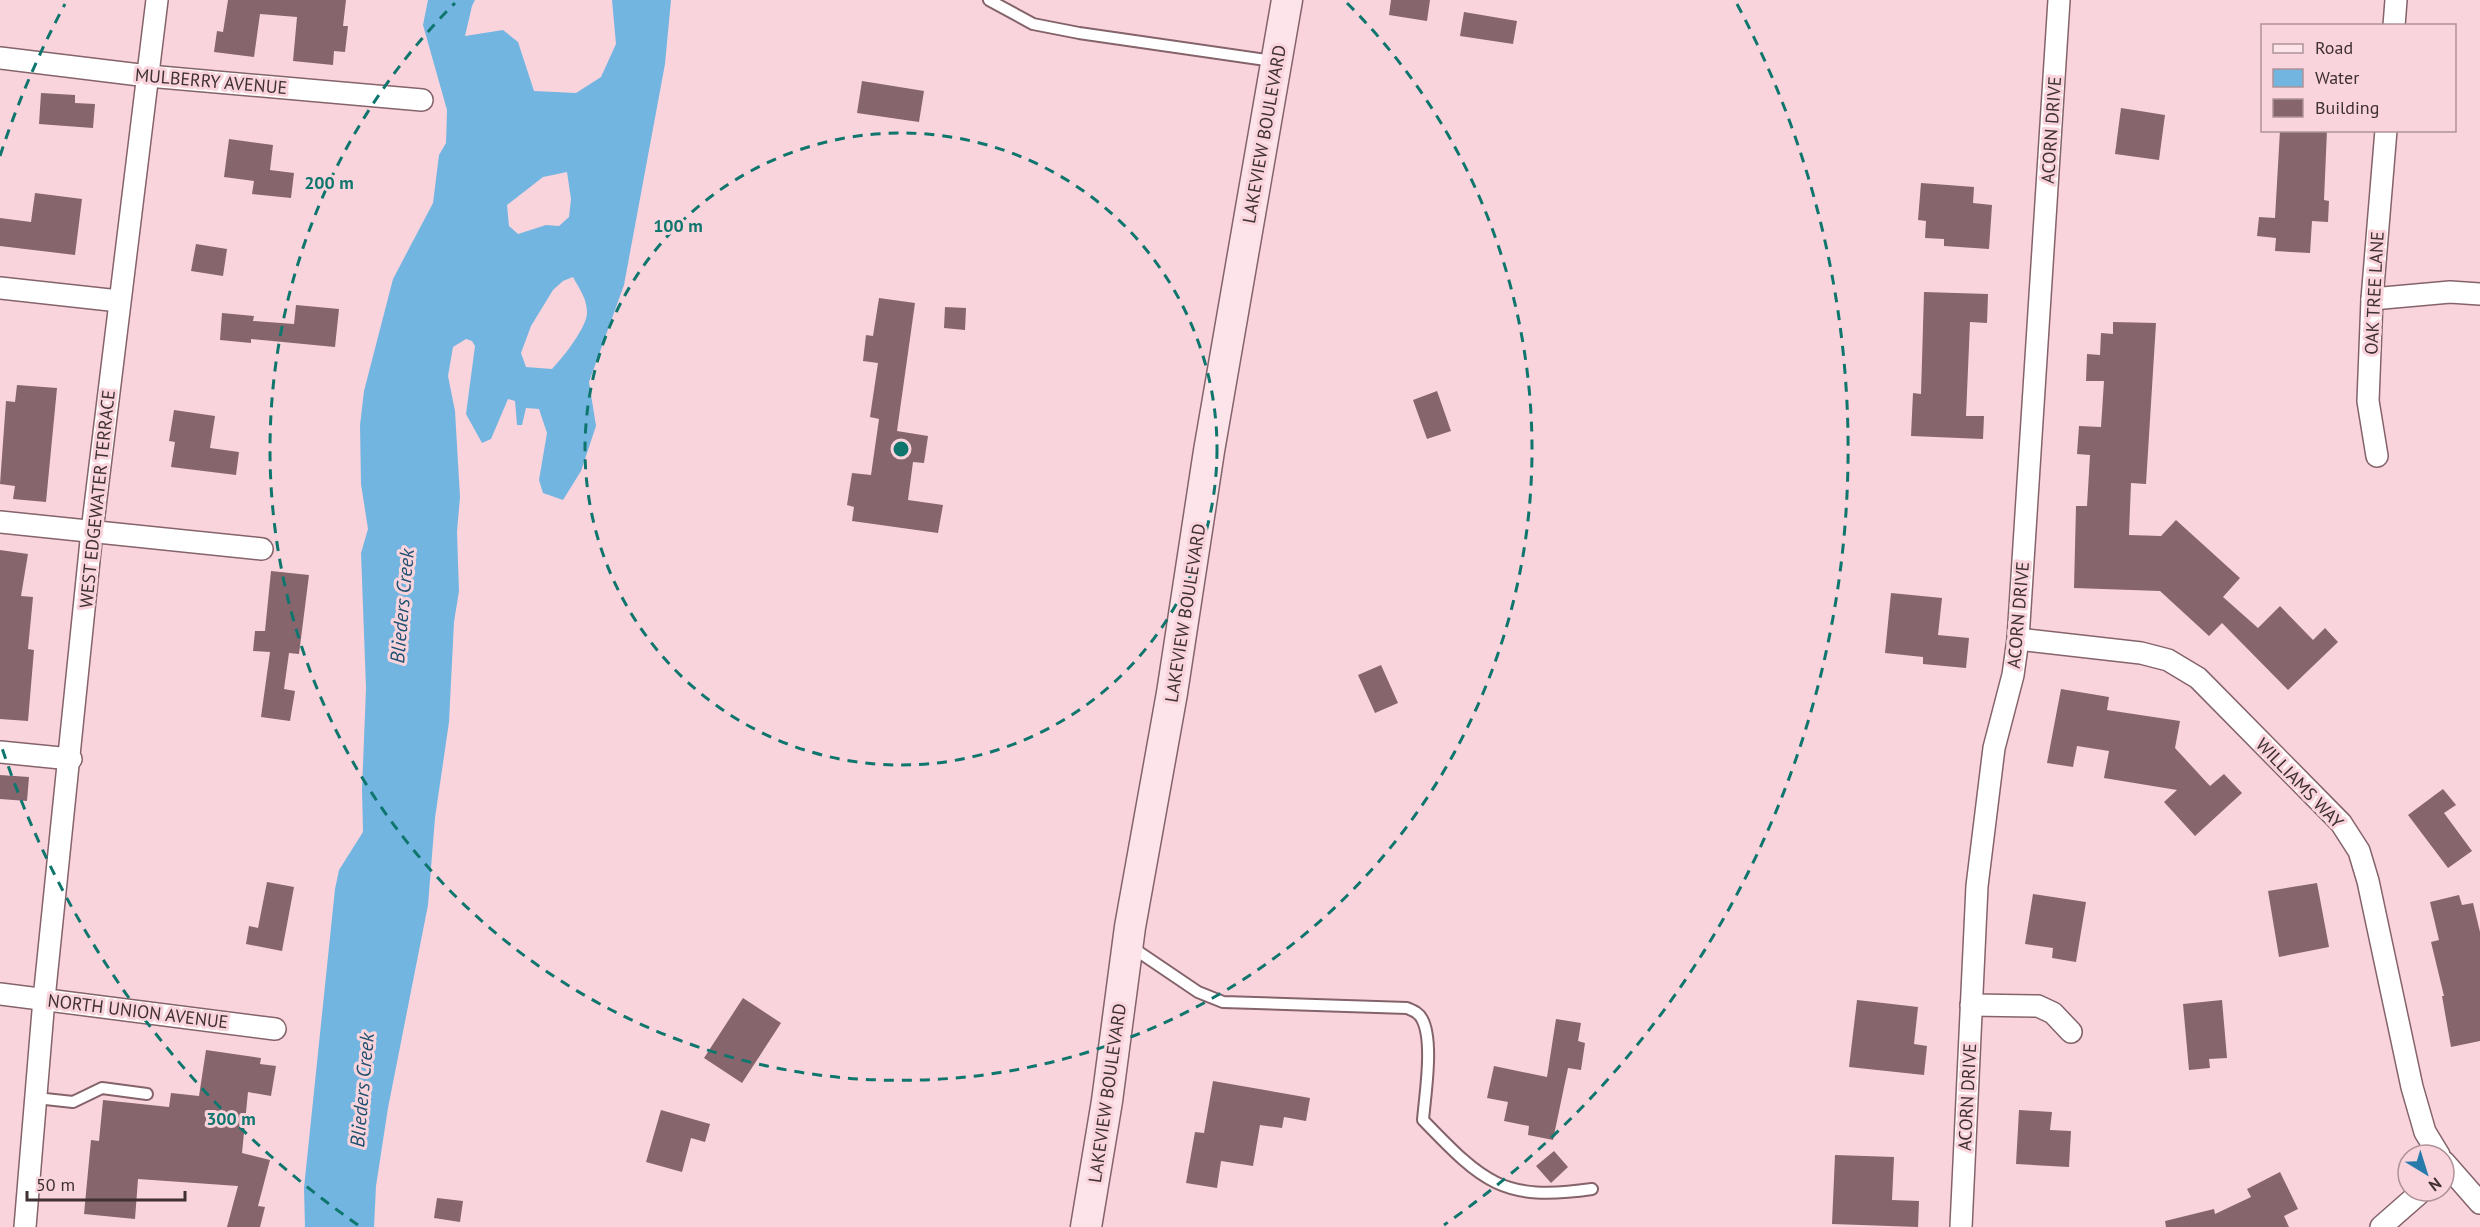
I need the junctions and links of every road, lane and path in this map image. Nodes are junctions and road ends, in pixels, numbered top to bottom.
1 (157, 0) edge
2 (989, 0) edge
3 (1287, 0) edge
4 (2059, 0) edge
5 (2396, 0) edge
6 (2394, 24) edge
7 (0, 58) edge
8 (1276, 61) junction
9 (148, 76) junction
10 (422, 100) dead end
11 (2386, 132) edge
12 (0, 288) edge
13 (2480, 294) edge
14 (2372, 299) junction
15 (119, 301) junction
16 (2377, 456) dead end
17 (0, 522) edge
18 (92, 531) junction
19 (262, 549) dead end
20 (2018, 639) junction
21 (0, 752) edge
22 (71, 759) junction
23 (1128, 944) junction
24 (0, 994) edge
25 (44, 999) junction
26 (1971, 1005) junction
27 (275, 1029) dead end
28 (2072, 1032) dead end
29 (147, 1094) dead end
30 (36, 1098) junction
31 (2432, 1143) edge
32 (2456, 1177) edge
33 (1592, 1189) dead end
34 (2408, 1203) edge
35 (2480, 1203) edge
36 (25, 1227) edge
37 (1086, 1227) edge
38 (1961, 1227) edge
39 (2381, 1227) edge

1 - 9 street, WEST EDGEWATER TERRACE
2 - 8 lane
3 - 8 street, LAKEVIEW BOULEVARD
4 - 20 street, ACORN DRIVE
5 - 6 street
7 - 9 street, MULBERRY AVENUE
8 - 23 street, LAKEVIEW BOULEVARD
9 - 10 street, MULBERRY AVENUE
9 - 15 street, WEST EDGEWATER TERRACE
11 - 14 street, OAK TREE LANE
12 - 15 street
13 - 14 street
14 - 16 street, OAK TREE LANE
15 - 18 street, WEST EDGEWATER TERRACE
17 - 18 street
18 - 19 street
18 - 22 street, WEST EDGEWATER TERRACE
20 - 26 street, ACORN DRIVE
20 - 31 street, WILLIAMS WAY
21 - 22 street
22 - 25 street, WEST EDGEWATER TERRACE
23 - 33 lane
23 - 37 street, LAKEVIEW BOULEVARD
24 - 25 street, NORTH UNION AVENUE
25 - 27 street, NORTH UNION AVENUE
25 - 30 street, WEST EDGEWATER TERRACE
26 - 28 street
26 - 38 street, ACORN DRIVE
29 - 30 lane
30 - 36 street, WEST EDGEWATER TERRACE
32 - 35 street, WILLIAMS WAY
34 - 39 street

